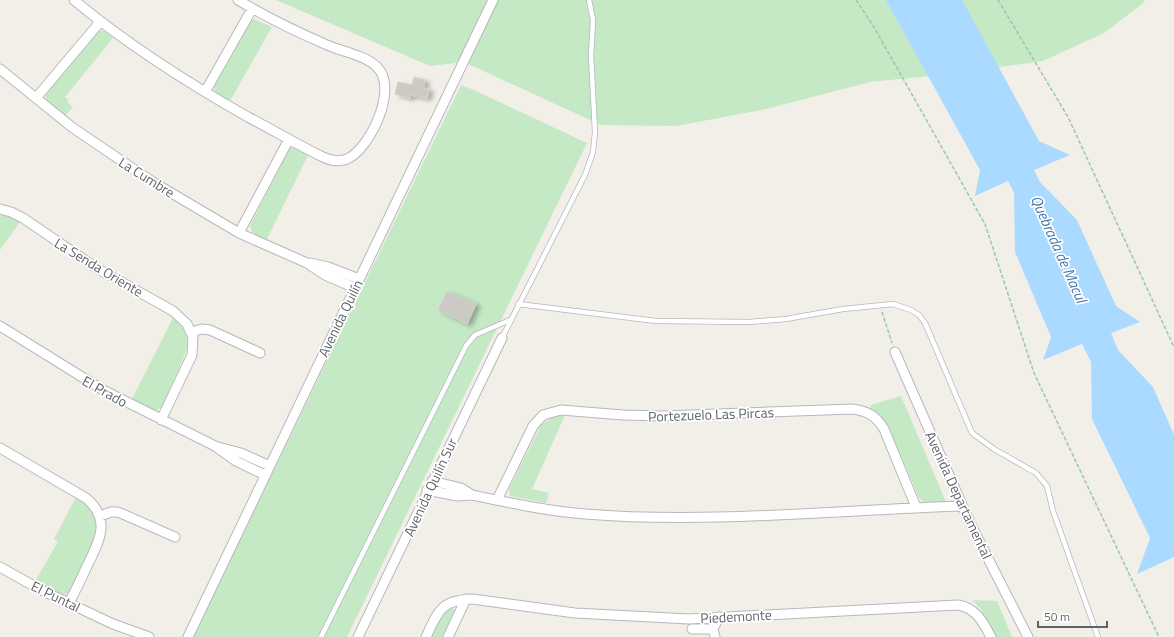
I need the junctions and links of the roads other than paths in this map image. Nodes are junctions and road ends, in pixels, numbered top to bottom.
1 (74, 0) edge
2 (238, 0) edge
3 (493, 0) edge
4 (589, 0) edge
5 (252, 9) junction
6 (100, 22) junction
7 (0, 69) edge
8 (205, 92) junction
9 (36, 98) junction
10 (289, 139) junction
11 (0, 209) edge
12 (239, 233) junction
13 (356, 284) junction
14 (518, 304) junction
15 (510, 320) junction
16 (0, 326) edge
17 (191, 332) junction
18 (502, 338) joint
19 (260, 352) dead end
20 (895, 352) road end
21 (161, 420) junction
22 (215, 446) junction
23 (0, 448) edge
24 (270, 466) junction
25 (265, 475) junction
26 (432, 481) junction
27 (427, 490) junction
28 (472, 495) junction
29 (497, 500) junction
30 (962, 506) junction
31 (916, 507) junction
32 (100, 516) junction
33 (175, 537) dead end
34 (0, 567) edge
35 (466, 599) junction
36 (70, 603) junction
37 (719, 617) junction
38 (689, 619) junction
39 (113, 624) junction
40 (691, 633) edge
41 (714, 633) edge
42 (132, 637) edge
43 (149, 637) edge
44 (188, 637) edge
45 (321, 637) edge
46 (358, 637) edge
47 (426, 637) edge
48 (448, 637) edge
49 (991, 637) edge
50 (1028, 637) edge
51 (1098, 637) edge

1 - 6 street
2 - 5 street
3 - 13 street, Avenida Quilín
4 - 14 lane
5 - 8 street
5 - 10 street
6 - 8 street
6 - 9 street
7 - 9 street, La Cumbre
8 - 10 street
9 - 12 street, La Cumbre
10 - 12 street
11 - 17 street, La Senda Oriente
12 - 13 street, La Cumbre
13 - 24 street, Avenida Quilín
14 - 15 lane
14 - 51 lane
15 - 18 lane
15 - 45 lane
16 - 21 street, El Prado
17 - 19 street
17 - 21 street
18 - 26 street, Avenida Quilín Sur
20 - 30 street, Avenida Departamental
21 - 22 street, El Prado
22 - 24 street, El Prado
22 - 25 street, El Prado
23 - 32 street
24 - 25 street, Avenida Quilín
25 - 44 street, Avenida Quilín
26 - 27 street, Avenida Quilín Sur
26 - 28 street
27 - 28 street
27 - 46 street, Avenida Quilín Sur
28 - 29 street
29 - 31 street
29 - 31 street, Portezuelo Las Pircas
30 - 31 street
30 - 50 street, Avenida Departamental
32 - 33 street
32 - 36 street
34 - 36 street, El Puntal
35 - 38 street, Piedemonte
35 - 47 street, Piedemonte
35 - 48 street
36 - 39 street, El Puntal
37 - 38 street, Piedemonte
37 - 41 street
37 - 49 street, Piedemonte
38 - 40 street
39 - 42 street, El Puntal
39 - 43 street, El Puntal
40 - 41 street

